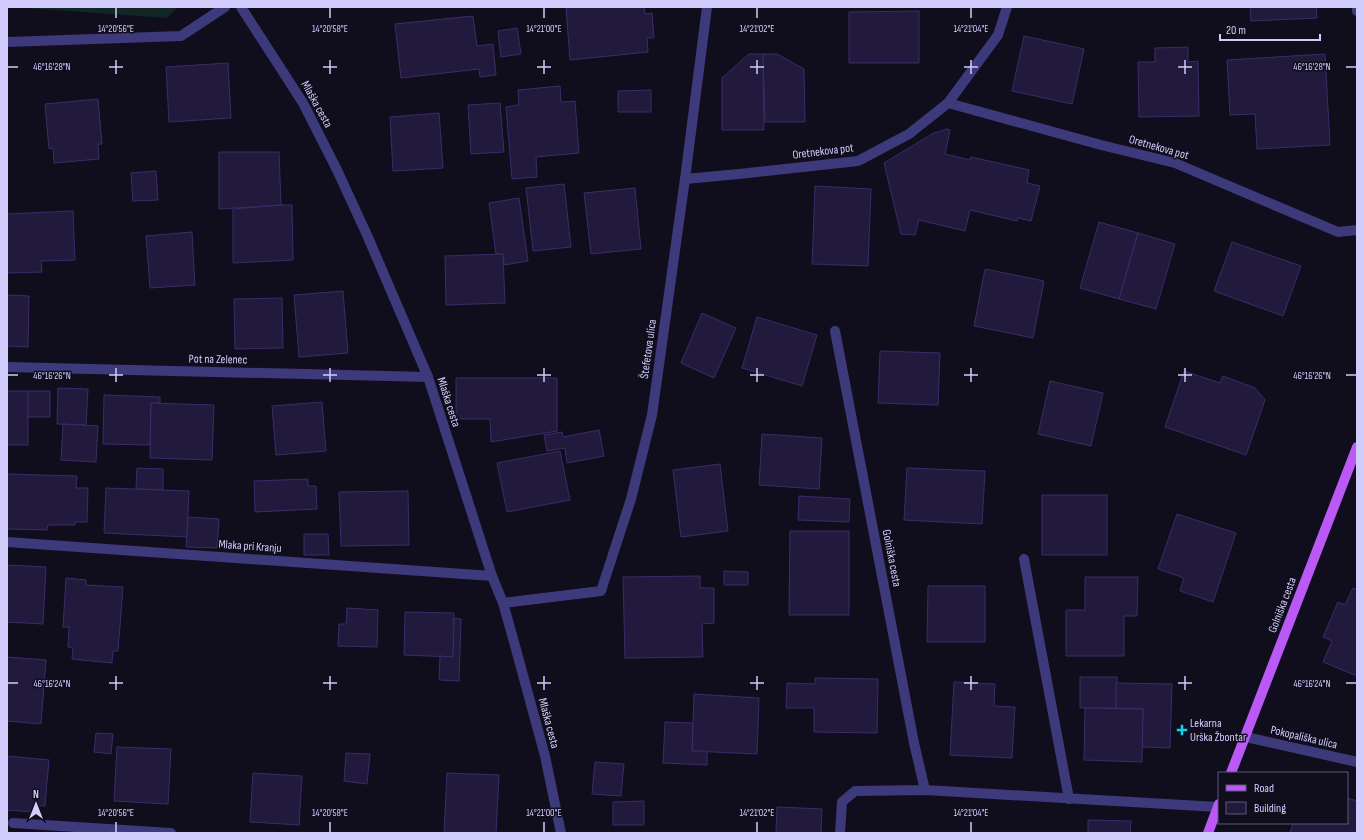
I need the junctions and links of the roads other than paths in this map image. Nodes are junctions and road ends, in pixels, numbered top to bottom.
1 (225, 7) edge
2 (241, 7) edge
3 (707, 7) edge
4 (1007, 7) edge
5 (1356, 7) edge
6 (1357, 11) edge
7 (7, 42) edge
8 (948, 103) junction
9 (685, 179) junction
10 (1357, 230) edge
11 (835, 331) dead end
12 (7, 367) edge
13 (428, 377) junction
14 (1357, 447) edge
15 (7, 542) edge
16 (1024, 558) dead end
17 (492, 576) junction
18 (502, 603) junction
19 (1246, 737) junction
20 (1357, 762) edge
21 (1231, 772) edge
22 (926, 790) junction
23 (1069, 799) junction
24 (1218, 806) edge
25 (13, 823) dead end
26 (171, 833) edge
27 (561, 833) edge
28 (840, 833) edge
29 (1208, 833) edge

1 - 7 street
2 - 13 street, Mlaška cesta
3 - 9 street, Štefetova ulica
4 - 8 street, Oretnekova pot
5 - 6 street
8 - 9 street, Oretnekova pot
8 - 10 street, Oretnekova pot
9 - 18 street, Štefetova ulica
11 - 22 street, Golniška cesta
12 - 13 street, Pot na Zelenec
13 - 17 street, Mlaška cesta
14 - 19 main road, Golniška cesta
15 - 17 street, Mlaka pri Kranju
16 - 23 street
17 - 18 street, Mlaška cesta
18 - 27 street, Mlaška cesta
19 - 20 street, Pokopališka ulica
19 - 21 main road, Golniška cesta
22 - 23 street
22 - 28 street
23 - 24 street
24 - 29 main road
25 - 26 street

